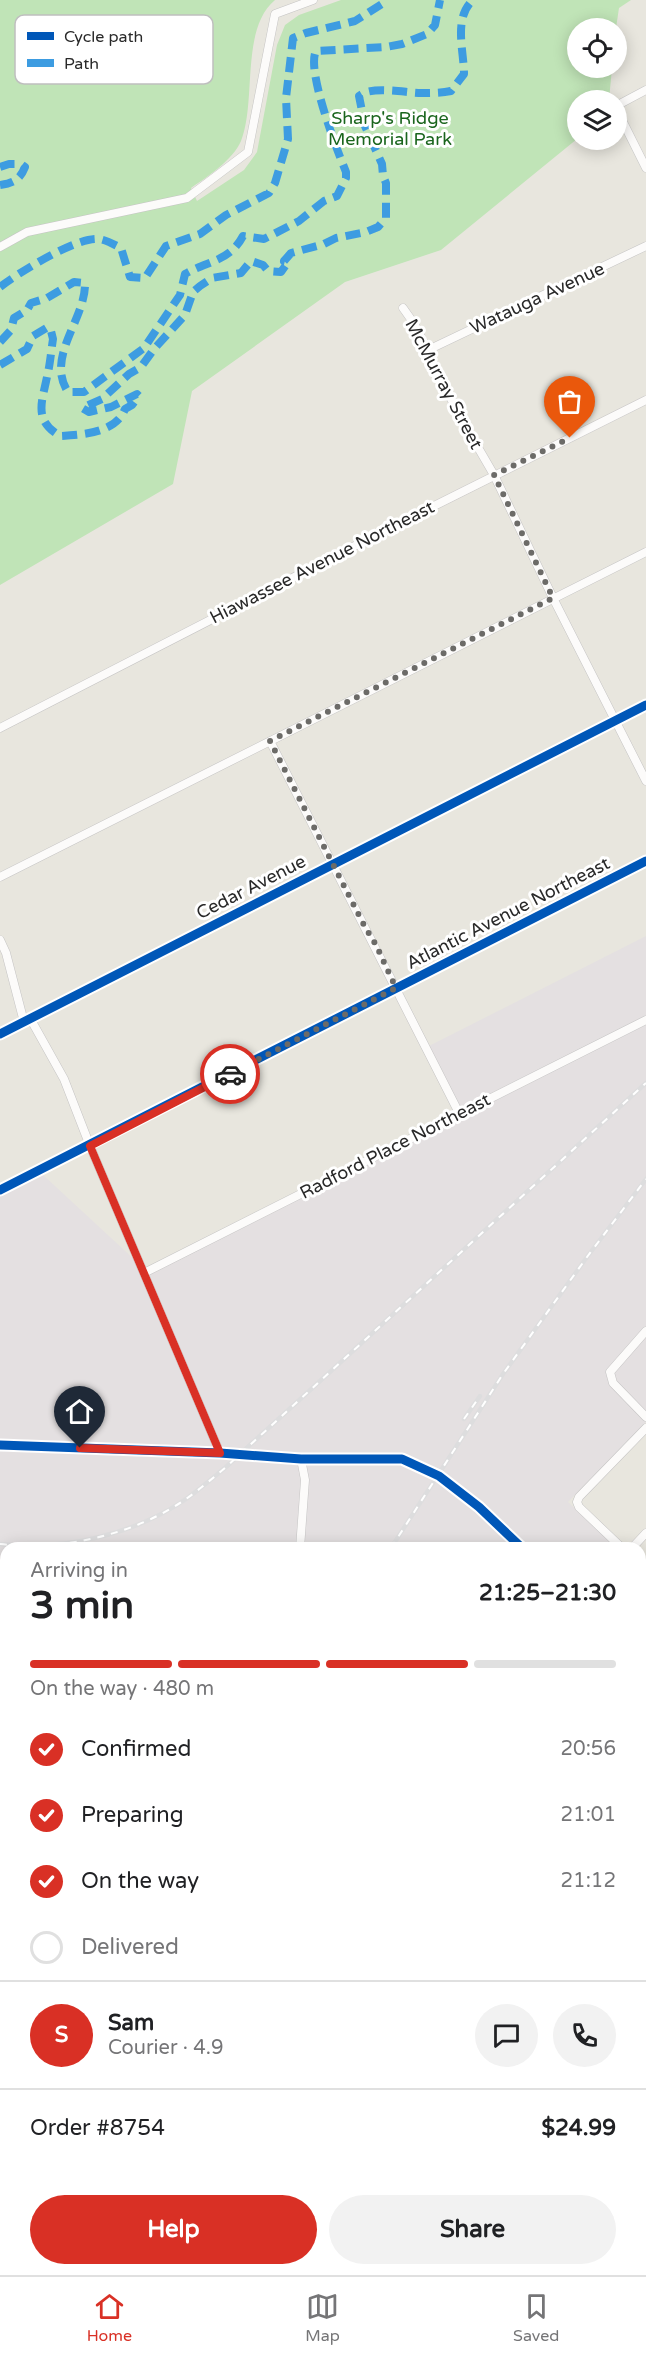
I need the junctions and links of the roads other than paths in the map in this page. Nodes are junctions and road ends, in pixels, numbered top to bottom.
1 (313, 0) edge
2 (646, 90) edge
3 (627, 101) edge
4 (627, 129) edge
5 (646, 168) edge
6 (646, 246) edge
7 (0, 248) edge
8 (403, 308) dead end
9 (428, 350) junction
10 (646, 400) edge
11 (494, 475) junction
12 (646, 552) edge
13 (553, 598) junction
14 (646, 705) edge
15 (616, 720) junction
16 (0, 728) edge
17 (270, 741) junction
18 (646, 781) edge
19 (646, 861) edge
20 (333, 864) junction
21 (0, 877) edge
22 (0, 940) edge
23 (396, 988) junction
24 (27, 1020) junction
25 (646, 1020) edge
26 (0, 1034) edge
27 (459, 1113) junction
28 (90, 1146) junction
29 (0, 1190) edge
30 (144, 1273) junction
31 (646, 1331) edge
32 (646, 1417) edge
33 (646, 1428) edge
34 (0, 1445) edge
35 (220, 1453) junction
36 (301, 1459) junction
37 (300, 1542) edge
38 (516, 1542) edge
39 (616, 1542) edge

1 - 7 street
2 - 3 street
4 - 5 street
6 - 9 street, Watauga Avenue
8 - 9 street, McMurray Street
9 - 11 street, McMurray Street
10 - 11 street, Hiawassee Avenue Northeast
11 - 13 street, McMurray Street
11 - 16 street, Hiawassee Avenue Northeast
12 - 13 street
13 - 15 street, McMurray Street
13 - 17 street
14 - 15 street, Cedar Avenue
15 - 18 street, McMurray Street
15 - 20 street, Cedar Avenue
17 - 20 street
17 - 21 street
19 - 23 street, Atlantic Avenue Northeast
20 - 23 street
20 - 24 street, Cedar Avenue
22 - 24 street
23 - 27 street
23 - 28 street, Atlantic Avenue Northeast
24 - 26 street, Cedar Avenue
24 - 28 street
25 - 27 street, Radford Place Northeast
27 - 30 street, Radford Place Northeast
28 - 29 street, Atlantic Avenue Northeast
28 - 30 street
30 - 35 street
31 - 32 street
33 - 39 street
34 - 35 main road
35 - 36 main road
36 - 37 street
36 - 38 main road

